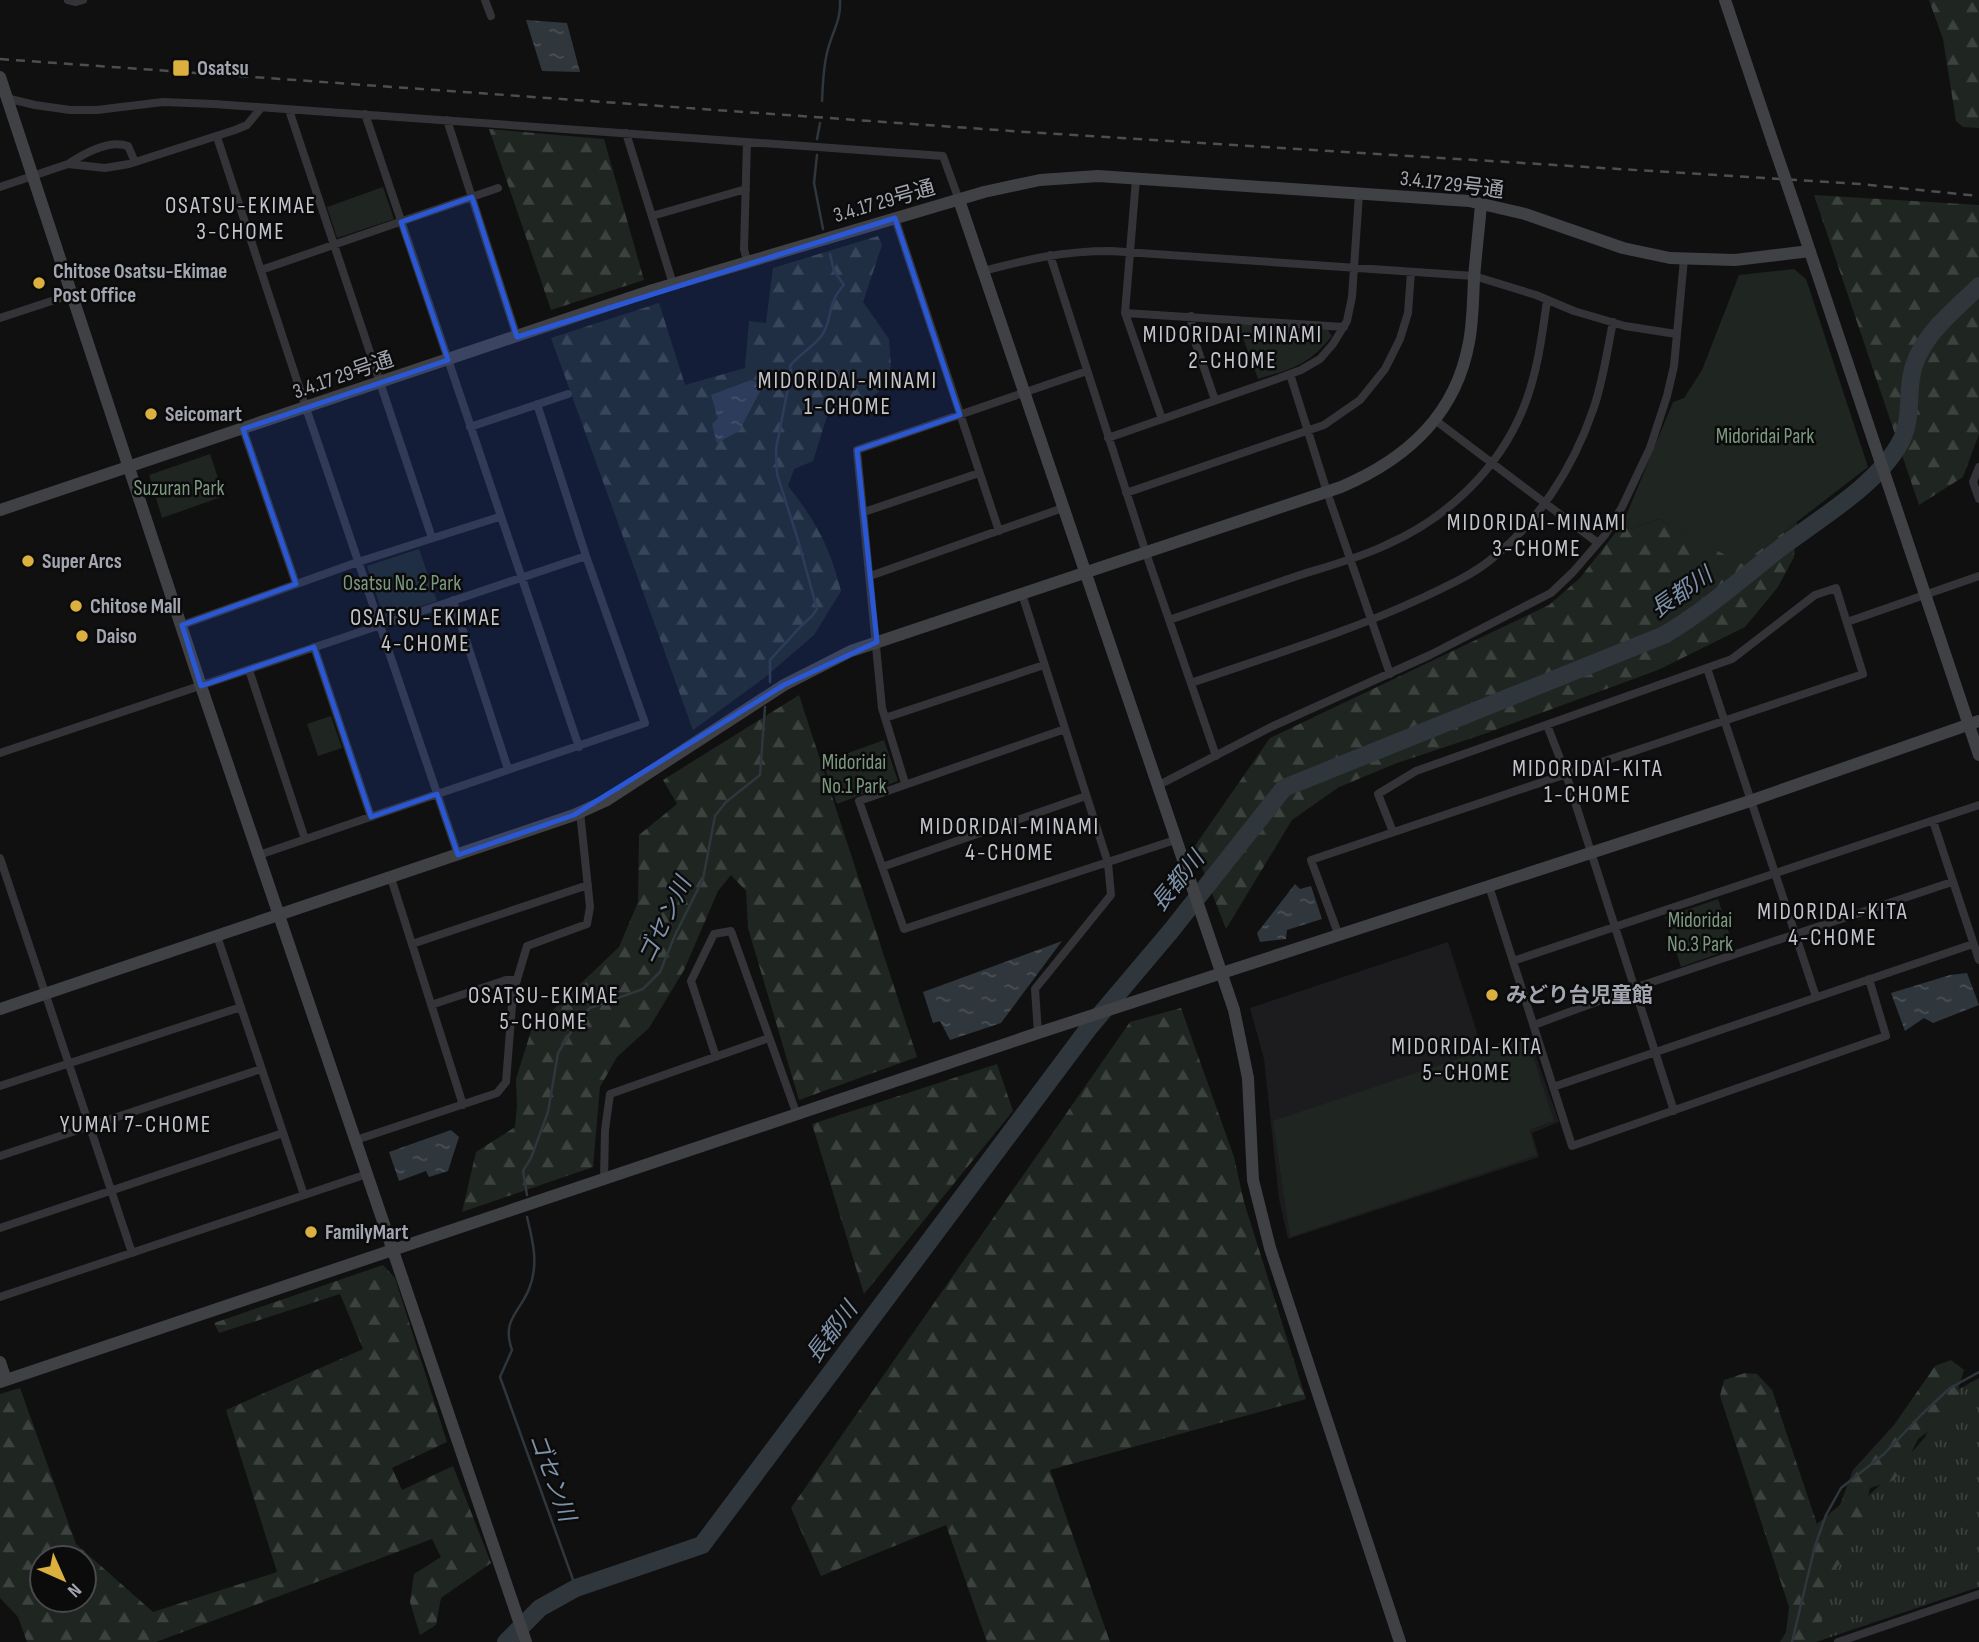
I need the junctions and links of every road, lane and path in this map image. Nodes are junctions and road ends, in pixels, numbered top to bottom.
1 (68, 0) edge
2 (83, 0) edge
3 (485, 0) edge
4 (1725, 0) edge
5 (491, 16) dead end
6 (0, 77) edge
7 (3, 97) edge
8 (261, 108) junction
9 (289, 110) junction
10 (365, 114) junction
11 (447, 120) junction
12 (626, 133) junction
13 (217, 137) junction
14 (747, 142) junction
15 (135, 162) junction
16 (68, 164) junction
17 (32, 176) junction
18 (1136, 179) junction
19 (0, 187) edge
20 (498, 188) dead end
21 (746, 189) junction
22 (1359, 194) junction
23 (472, 197) junction
24 (959, 200) junction
25 (1481, 204) junction
26 (652, 216) junction
27 (895, 218) junction
28 (401, 222) junction
29 (334, 245) junction
30 (1810, 251) junction
31 (1130, 253) junction
32 (1050, 255) junction
33 (1684, 259) junction
34 (747, 261) junction
35 (1353, 268) junction
36 (261, 270) junction
37 (983, 271) junction
38 (1411, 272) junction
39 (1475, 276) junction
40 (673, 284) junction
41 (73, 294) junction
42 (1547, 300) junction
43 (1125, 313) junction
44 (1191, 316) junction
45 (0, 318) edge
46 (1613, 322) junction
47 (1344, 327) junction
48 (1676, 334) junction
49 (517, 337) junction
50 (448, 360) junction
51 (1087, 371) junction
52 (1290, 374) junction
53 (380, 383) junction
54 (1024, 393) junction
55 (568, 394) dead end
56 (1216, 400) junction
57 (537, 404) junction
58 (306, 408) junction
59 (960, 415) junction
60 (1162, 419) junction
61 (1435, 420) junction
62 (470, 427) junction
63 (243, 429) junction
64 (1308, 430) junction
65 (1108, 438) junction
66 (1493, 463) junction
67 (130, 467) junction
68 (1979, 470) edge
69 (979, 472) junction
70 (1327, 492) junction
71 (1126, 493) junction
72 (1979, 499) edge
73 (1545, 503) junction
74 (1063, 508) junction
75 (0, 510) edge
76 (863, 512) junction
77 (499, 517) junction
78 (999, 531) junction
79 (432, 538) junction
80 (1598, 543) junction
81 (1146, 554) junction
82 (586, 556) junction
83 (1350, 558) junction
84 (358, 562) junction
85 (1086, 574) junction
86 (870, 576) junction
87 (1979, 576) edge
88 (520, 578) junction
89 (296, 584) junction
90 (1022, 594) junction
91 (1925, 595) junction
92 (453, 600) junction
93 (1169, 620) junction
94 (1372, 620) junction
95 (1847, 622) junction
96 (182, 625) junction
97 (380, 625) junction
98 (877, 642) junction
99 (314, 647) junction
100 (1044, 665) junction
101 (1707, 668) junction
102 (249, 670) junction
103 (1390, 674) junction
104 (1191, 683) junction
105 (201, 686) junction
106 (885, 718) junction
107 (1725, 720) junction
108 (1974, 723) edge
109 (1547, 725) junction
110 (1065, 729) junction
111 (579, 747) junction
112 (0, 753) edge
113 (1979, 755) edge
114 (1216, 756) junction
115 (508, 769) junction
116 (1566, 774) junction
117 (905, 783) junction
118 (1157, 786) junction
119 (437, 794) junction
120 (1086, 796) junction
121 (1750, 801) junction
122 (1979, 805) edge
123 (580, 812) junction
124 (371, 817) junction
125 (1933, 821) junction
126 (1393, 832) junction
127 (305, 839) junction
128 (1175, 840) junction
129 (1591, 853) junction
130 (259, 855) junction
131 (458, 855) junction
132 (0, 858) edge
133 (1108, 863) junction
134 (882, 867) junction
135 (1776, 873) junction
136 (391, 878) junction
137 (1952, 883) junction
138 (588, 885) junction
139 (1489, 886) junction
140 (280, 915) junction
141 (1615, 928) junction
142 (1796, 935) junction
143 (217, 936) junction
144 (1339, 936) junction
145 (412, 944) junction
146 (1973, 944) junction
147 (1979, 960) edge
148 (1513, 961) junction
149 (1223, 973) junction
150 (1869, 979) junction
151 (517, 980) junction
152 (1634, 988) junction
153 (46, 994) junction
154 (1816, 997) junction
155 (431, 1005) junction
156 (241, 1007) junction
157 (0, 1009) edge
158 (1534, 1025) junction
159 (1038, 1033) junction
160 (769, 1038) junction
161 (1655, 1052) junction
162 (716, 1057) junction
163 (69, 1064) junction
164 (261, 1069) junction
165 (0, 1086) edge
166 (1553, 1087) junction
167 (463, 1105) junction
168 (1674, 1111) junction
169 (797, 1115) junction
170 (90, 1127) junction
171 (283, 1133) junction
172 (356, 1140) junction
173 (0, 1157) edge
174 (367, 1174) junction
175 (604, 1180) junction
176 (111, 1190) junction
177 (304, 1195) junction
178 (0, 1228) edge
179 (392, 1249) junction
180 (132, 1253) junction
181 (0, 1297) edge
182 (0, 1362) edge
183 (3, 1381) edge
184 (1979, 1594) edge
185 (526, 1642) edge
186 (1399, 1642) edge
187 (1838, 1642) edge

1 - 2 street
3 - 5 street
4 - 30 street, bridge
6 - 7 street
7 - 8 street
7 - 17 street
8 - 9 street
8 - 13 street
9 - 10 street
9 - 29 street
10 - 11 street
10 - 28 street
11 - 12 street
11 - 23 street
12 - 14 street
12 - 26 street
13 - 15 street
13 - 36 street
14 - 21 street
14 - 24 street
15 - 16 street
15 - 16 street
16 - 17 street
17 - 19 street
17 - 41 street
18 - 22 street, 3.4.17 29号通
18 - 24 street, 3.4.17 29号通
18 - 31 street
20 - 23 street
21 - 26 street
21 - 34 street
22 - 25 street, 3.4.17 29号通
22 - 35 street
23 - 28 street
23 - 49 street
24 - 27 street, 3.4.17 29号通
24 - 37 street
25 - 33 street, 3.4.17 29号通
25 - 39 street
26 - 40 street
27 - 34 street, 3.4.17 29号通
27 - 59 street
28 - 29 street
28 - 50 street
29 - 36 street
29 - 53 street
30 - 33 street, 3.4.17 29号通
30 - 91 street
31 - 32 street
31 - 35 street
31 - 43 street
32 - 37 street
32 - 51 street
33 - 48 street
34 - 40 street, 3.4.17 29号通
35 - 38 street
35 - 47 street
36 - 58 street
37 - 54 street
38 - 39 street
38 - 64 street
39 - 42 street
39 - 61 street
40 - 49 street, 3.4.17 29号通
41 - 45 street
41 - 67 street
42 - 46 street
42 - 66 street
43 - 44 street
43 - 60 street
44 - 47 street
44 - 56 street
46 - 48 street
46 - 73 street
47 - 52 street
48 - 80 street
49 - 50 street, 3.4.17 29号通
50 - 53 street, 3.4.17 29号通
50 - 62 street
51 - 54 street
51 - 65 street
52 - 56 street
52 - 64 street
53 - 58 street, 3.4.17 29号通
53 - 79 street
54 - 59 street
54 - 74 street
55 - 57 street
56 - 60 street
57 - 62 street
57 - 82 street
58 - 63 street, 3.4.17 29号通
58 - 84 street
59 - 69 street
59 - 76 street
60 - 65 street
61 - 66 street
61 - 70 street
62 - 77 street
63 - 67 street, 3.4.17 29号通
63 - 89 street
64 - 70 street
64 - 71 street
65 - 71 street
66 - 73 street
66 - 83 street
67 - 75 street, 3.4.17 29号通
67 - 96 street
68 - 72 street
69 - 76 street
69 - 78 street
70 - 81 street
70 - 83 street
71 - 81 street
73 - 80 street
73 - 94 street
74 - 78 street
74 - 85 street
76 - 86 street
77 - 79 street
77 - 88 street
78 - 86 street
79 - 84 street
80 - 103 street
81 - 85 street
81 - 93 street
82 - 88 street
82 - 111 street
83 - 93 street
83 - 94 street
84 - 89 street
84 - 97 street
85 - 90 street
85 - 118 street
86 - 98 street
87 - 91 street
88 - 92 street
88 - 111 street
89 - 96 street
90 - 98 street
90 - 100 street
91 - 95 street
91 - 108 street
92 - 97 street
92 - 115 street
93 - 104 street
94 - 103 street
94 - 104 street
95 - 101 street
95 - 107 street
96 - 105 street
97 - 99 street
97 - 119 street
98 - 106 street
98 - 123 street
99 - 102 street
99 - 124 street
100 - 106 street
100 - 110 street
101 - 107 street
101 - 109 street
102 - 105 street
102 - 127 street
103 - 114 street
104 - 114 street
105 - 112 street
105 - 130 street
106 - 117 street
107 - 116 street
107 - 121 street
108 - 113 street
108 - 121 street
109 - 116 street
109 - 126 street
110 - 117 street
110 - 120 street
111 - 115 street
114 - 118 street
115 - 119 street
116 - 126 street
116 - 129 street
117 - 134 street
118 - 128 street
119 - 124 street
119 - 131 street
120 - 133 street
120 - 134 street
121 - 129 street
121 - 135 street
122 - 125 street
123 - 131 street
123 - 138 street
124 - 127 street
125 - 135 street
125 - 137 street
126 - 144 street
127 - 130 street
128 - 133 street
128 - 149 street
129 - 139 street
129 - 141 street
130 - 140 street
131 - 136 street
132 - 153 street
133 - 134 street
133 - 159 street
135 - 141 street
135 - 142 street
136 - 140 street
136 - 145 street
137 - 142 street
137 - 146 street
138 - 145 street
138 - 151 street
139 - 144 street
139 - 148 street
140 - 143 street
140 - 172 street
141 - 148 street
141 - 152 street
142 - 152 street
142 - 154 street
143 - 153 street
143 - 156 street
144 - 149 street
145 - 155 street
146 - 147 street
146 - 150 street
148 - 158 street
149 - 159 street
149 - 186 street
150 - 154 street
150 - 168 street
151 - 155 street
151 - 167 street
152 - 158 street
152 - 161 street
153 - 157 street
153 - 163 street
154 - 161 street
155 - 167 street
156 - 163 street
156 - 164 street
158 - 166 street
159 - 169 street
160 - 162 street
160 - 162 street
160 - 169 street
161 - 166 street
161 - 168 street
162 - 175 street
163 - 165 street
163 - 170 street
164 - 170 street
164 - 171 street
166 - 168 street
167 - 172 street
169 - 175 street
170 - 173 street
170 - 176 street
171 - 176 street
171 - 177 street
172 - 174 street
174 - 177 street
174 - 179 street
175 - 179 street
176 - 178 street
176 - 180 street
177 - 180 street
179 - 183 street
179 - 185 street
180 - 181 street
182 - 183 street
184 - 187 street

